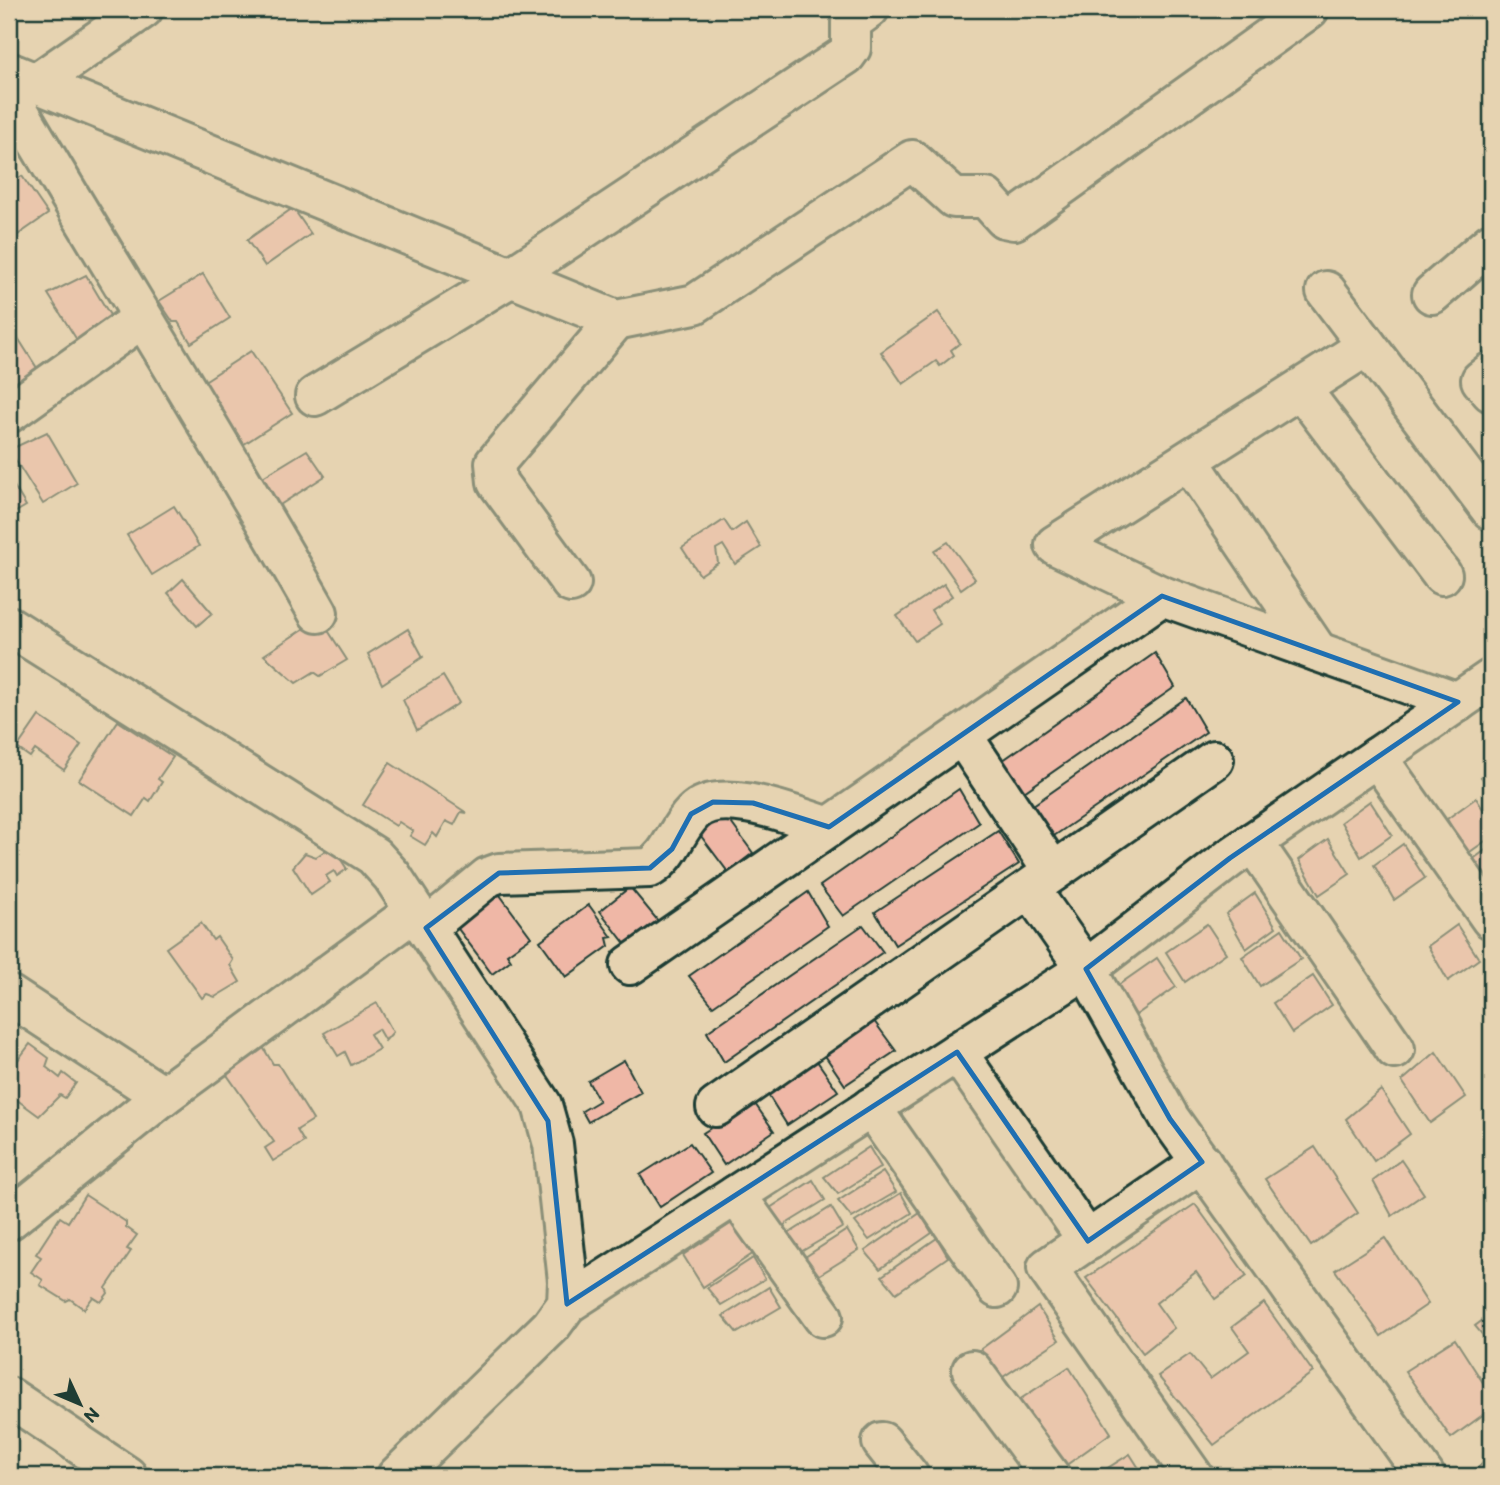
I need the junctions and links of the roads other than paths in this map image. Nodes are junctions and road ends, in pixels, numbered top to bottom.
1 (143, 9) edge
2 (869, 9) edge
3 (1309, 9) edge
4 (19, 83) edge
5 (1491, 243) edge
6 (511, 277) junction
7 (1326, 292) dead end
8 (1432, 294) dead end
9 (141, 319) junction
10 (616, 320) junction
11 (1367, 346) junction
12 (1491, 372) edge
13 (1301, 389) junction
14 (1491, 392) edge
15 (315, 396) dead end
16 (9, 413) edge
17 (1189, 461) junction
18 (1491, 510) edge
19 (1443, 575) dead end
20 (571, 583) dead end
21 (1163, 596) junction
22 (318, 613) dead end
23 (9, 626) edge
24 (1318, 652) junction
25 (1491, 679) edge
26 (1458, 702) junction
27 (961, 735) junction
28 (1377, 757) junction
29 (1214, 760) dead end
30 (828, 827) junction
31 (1253, 842) junction
32 (1041, 881) junction
33 (1491, 919) edge
34 (420, 920) junction
35 (630, 965) dead end
36 (1086, 969) junction
37 (9, 995) edge
38 (1395, 1049) dead end
39 (957, 1052) junction
40 (163, 1096) junction
41 (716, 1107) dead end
42 (871, 1107) junction
43 (1202, 1163) junction
44 (736, 1195) junction
45 (9, 1220) edge
46 (1088, 1241) junction
47 (997, 1288) dead end
48 (567, 1304) junction
49 (823, 1317) dead end
50 (972, 1370) dead end
51 (9, 1397) edge
52 (882, 1442) dead end
53 (127, 1476) edge
54 (397, 1476) edge
55 (909, 1476) edge
56 (1050, 1476) edge
57 (1193, 1476) edge
58 (1425, 1476) edge

1 - 4 street
2 - 6 street
3 - 10 street
4 - 6 street
4 - 9 street
5 - 8 street
6 - 10 street
6 - 15 street
7 - 11 street
9 - 16 street
9 - 22 street
10 - 20 street
11 - 13 street
11 - 18 street
12 - 14 street
13 - 17 street
13 - 19 street
17 - 21 street
17 - 24 street
21 - 24 street
21 - 27 street
23 - 34 street
24 - 26 street
25 - 26 street
26 - 28 street
27 - 30 street
27 - 32 street
28 - 31 street
28 - 33 street
29 - 32 street
30 - 34 street
30 - 35 street
31 - 36 street
31 - 38 street
32 - 36 street
32 - 41 street
34 - 40 street
34 - 48 street
36 - 39 street
36 - 43 street
37 - 40 street
39 - 42 street
39 - 46 street
40 - 45 street
42 - 44 street
42 - 47 street
43 - 46 street
43 - 58 street
44 - 48 street
44 - 49 street
46 - 57 street
48 - 54 street
50 - 56 street
51 - 53 street
52 - 55 street

